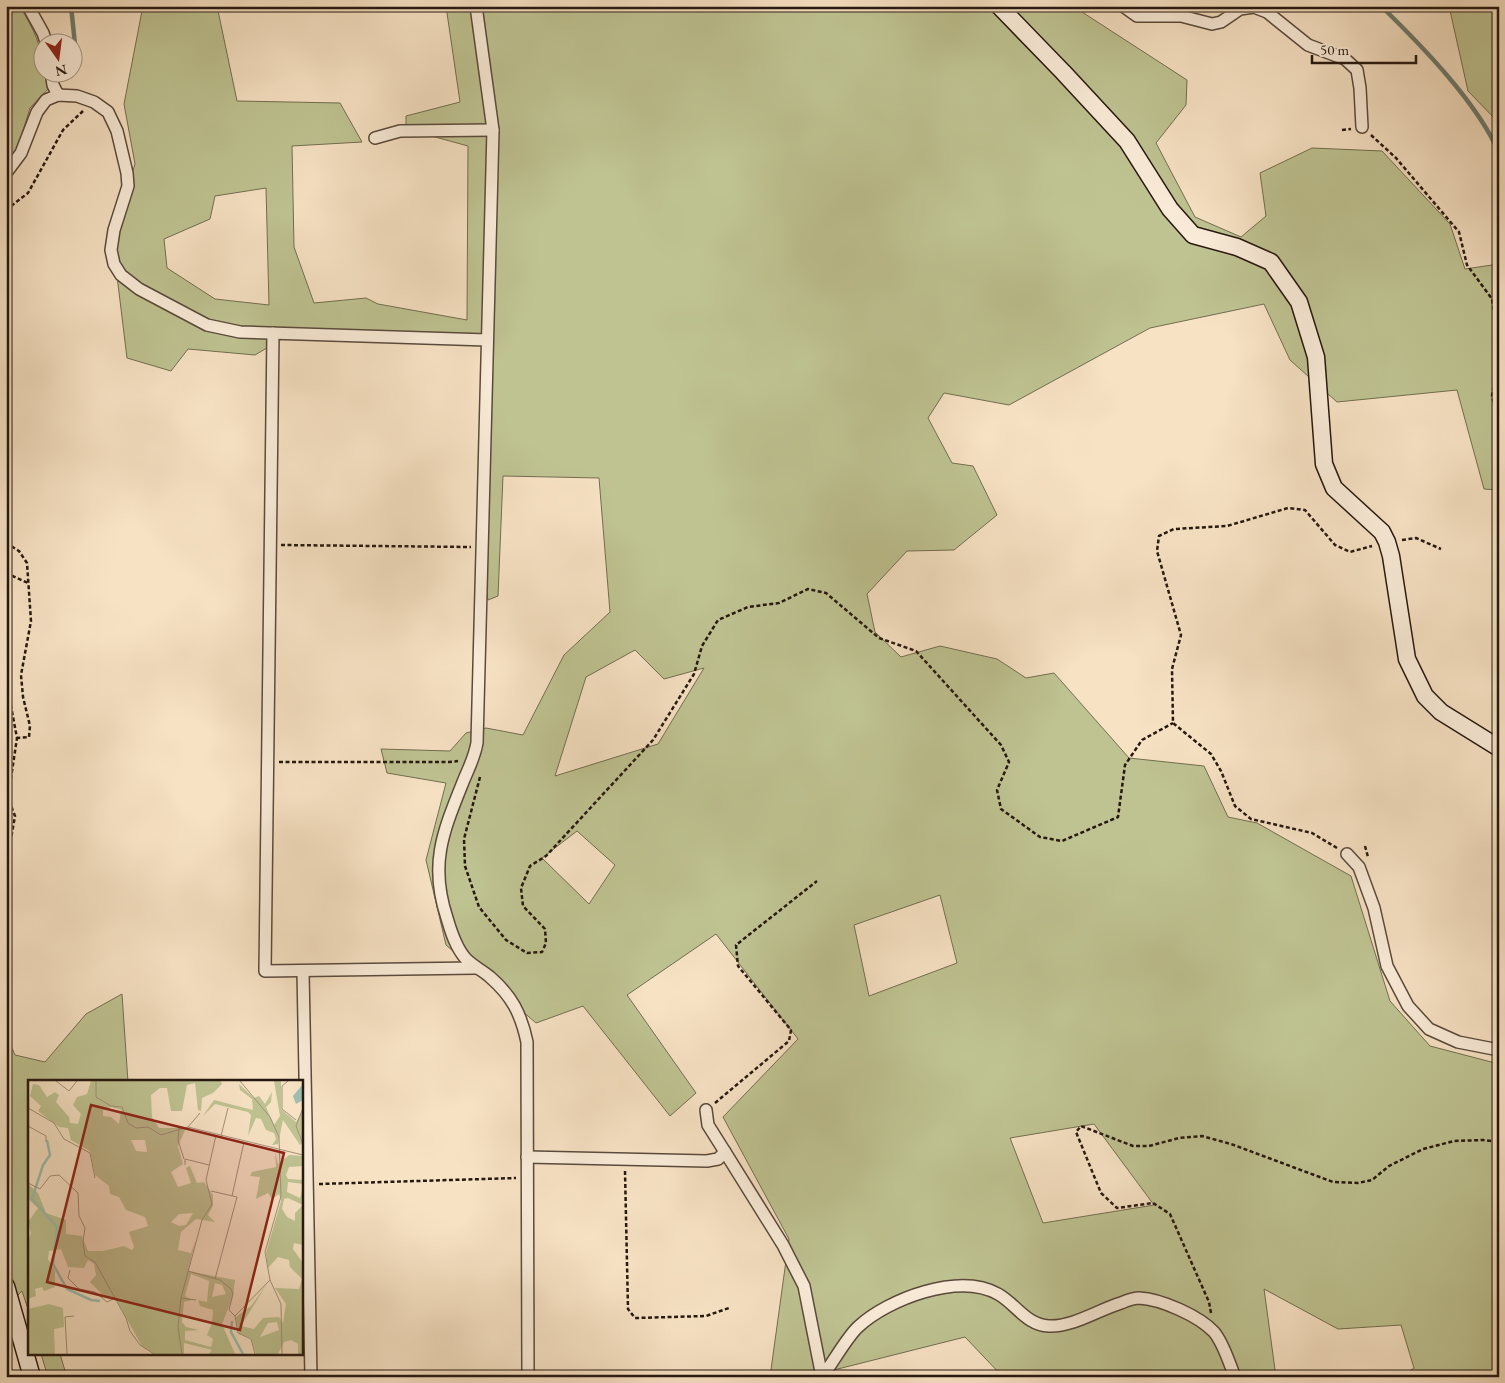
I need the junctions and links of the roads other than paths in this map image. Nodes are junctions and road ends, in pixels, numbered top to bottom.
1 (28, 6) edge
2 (476, 6) edge
3 (999, 6) edge
4 (1123, 6) edge
5 (42, 32) edge
6 (53, 82) edge
7 (58, 96) junction
8 (1362, 127) road end
9 (493, 130) junction
10 (375, 138) dead end
11 (6, 173) edge
12 (273, 332) junction
13 (487, 340) junction
14 (1499, 748) edge
15 (1347, 854) road end
16 (475, 968) junction
17 (303, 972) junction
18 (1499, 1050) edge
19 (706, 1110) road end
20 (725, 1152) junction
21 (527, 1157) junction
22 (6, 1286) edge
23 (32, 1377) edge
24 (311, 1377) edge
25 (528, 1377) edge
26 (822, 1377) edge
27 (1235, 1377) edge

1 - 5 street
2 - 9 street
3 - 14 street
4 - 8 street
6 - 7 street
7 - 11 street
7 - 12 street
9 - 10 street
9 - 13 street
12 - 13 street
12 - 17 street
13 - 16 street
15 - 18 street
16 - 17 street
16 - 21 street
17 - 24 street
19 - 20 street
20 - 21 street
20 - 26 street
21 - 25 street
22 - 23 street
26 - 27 street

